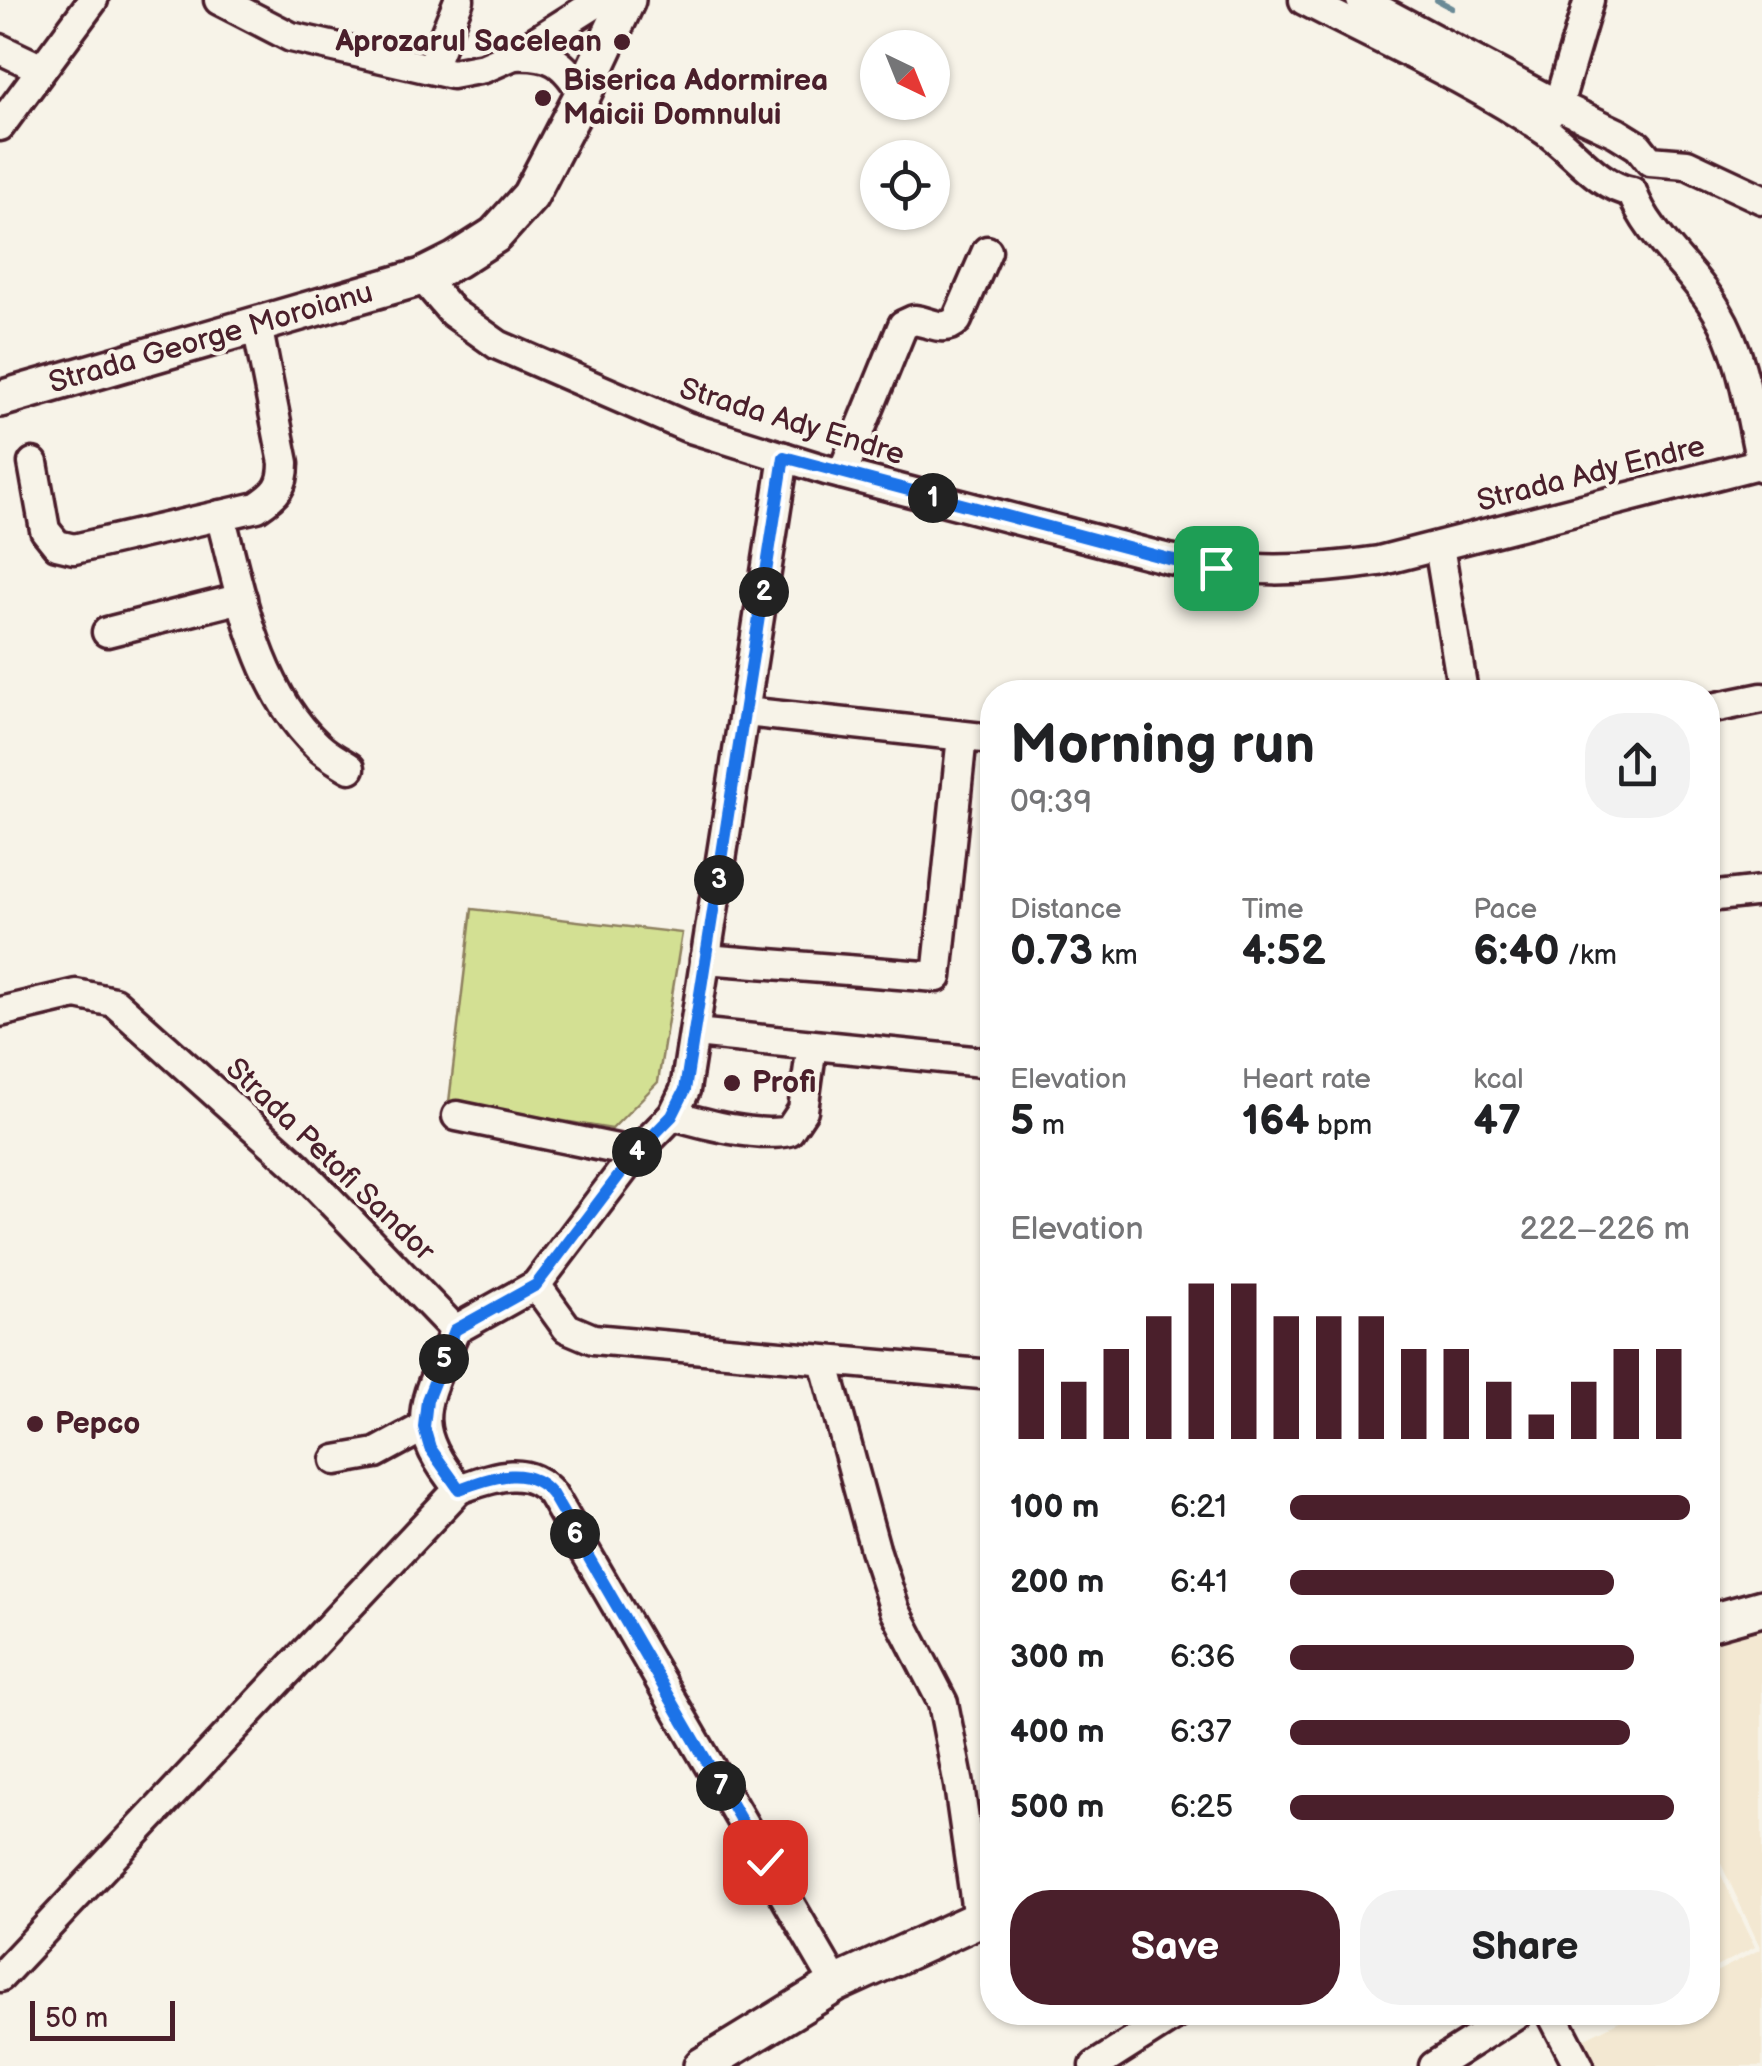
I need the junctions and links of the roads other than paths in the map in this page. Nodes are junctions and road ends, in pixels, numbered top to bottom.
1 (93, 0) edge
2 (219, 0) edge
3 (602, 0) edge
4 (627, 0) edge
5 (1304, 0) edge
6 (1361, 0) edge
7 (1589, 0) edge
8 (449, 9) edge
9 (0, 50) edge
10 (514, 55) junction
11 (432, 69) junction
12 (42, 70) junction
13 (583, 94) junction
14 (1558, 105) junction
15 (0, 126) edge
16 (1547, 132) junction
17 (1650, 161) junction
18 (1632, 192) junction
19 (1762, 199) edge
20 (987, 251) dead end
21 (422, 277) junction
22 (258, 326) junction
23 (0, 399) edge
24 (784, 457) junction
25 (33, 464) dead end
26 (1762, 464) edge
27 (842, 474) junction
28 (220, 515) junction
29 (1439, 546) junction
30 (242, 598) junction
31 (107, 632) dead end
32 (1461, 680) edge
33 (1762, 698) edge
34 (1720, 707) edge
35 (745, 712) junction
36 (962, 736) junction
37 (980, 738) edge
38 (350, 768) dead end
39 (1762, 890) edge
40 (1720, 895) edge
41 (706, 960) junction
42 (0, 1012) edge
43 (695, 1033) junction
44 (812, 1046) junction
45 (980, 1063) edge
46 (457, 1116) dead end
47 (672, 1116) junction
48 (636, 1153) junction
49 (536, 1285) junction
50 (455, 1330) junction
51 (824, 1361) junction
52 (980, 1374) edge
53 (424, 1427) junction
54 (336, 1460) dead end
55 (459, 1489) junction
56 (1762, 1608) edge
57 (1720, 1618) edge
58 (980, 1891) edge
59 (980, 1918) edge
60 (0, 1978) edge
61 (836, 1984) junction
62 (1160, 2025) edge
63 (1499, 2025) edge
64 (1558, 2025) edge
65 (702, 2066) edge
66 (1095, 2066) edge
67 (1434, 2066) edge
68 (1579, 2066) edge

1 - 12 street
2 - 11 street
3 - 10 street
4 - 13 main road, Strada George Moroianu
5 - 16 street
6 - 14 street
7 - 14 street
8 - 11 street
9 - 12 street
10 - 11 street
10 - 13 street
12 - 15 street
13 - 21 main road, Strada George Moroianu
14 - 16 street
14 - 17 street
16 - 18 street
17 - 18 street
17 - 19 street
18 - 26 street
20 - 27 street
21 - 22 main road, Strada George Moroianu
21 - 24 street, Strada Ady Endre
22 - 23 main road, Strada George Moroianu
22 - 28 street
24 - 27 street, Strada Ady Endre
24 - 35 street
25 - 28 street
26 - 29 street, Strada Ady Endre
27 - 29 street, Strada Ady Endre
28 - 30 street
29 - 32 street
30 - 31 street
30 - 38 street
33 - 34 street
35 - 36 street
35 - 41 street
36 - 37 street
36 - 41 street
39 - 40 street
41 - 43 street
42 - 50 street, Strada Petofi Sandor
43 - 44 street
43 - 47 street
44 - 45 street
44 - 47 street
46 - 48 street
47 - 48 street
48 - 49 street
49 - 50 street
49 - 51 street
50 - 53 street
51 - 52 street
51 - 58 street
53 - 54 street
53 - 55 street
55 - 60 street
55 - 61 street
56 - 57 main road
59 - 61 main road
61 - 65 main road
62 - 66 street
63 - 67 street
64 - 68 street

